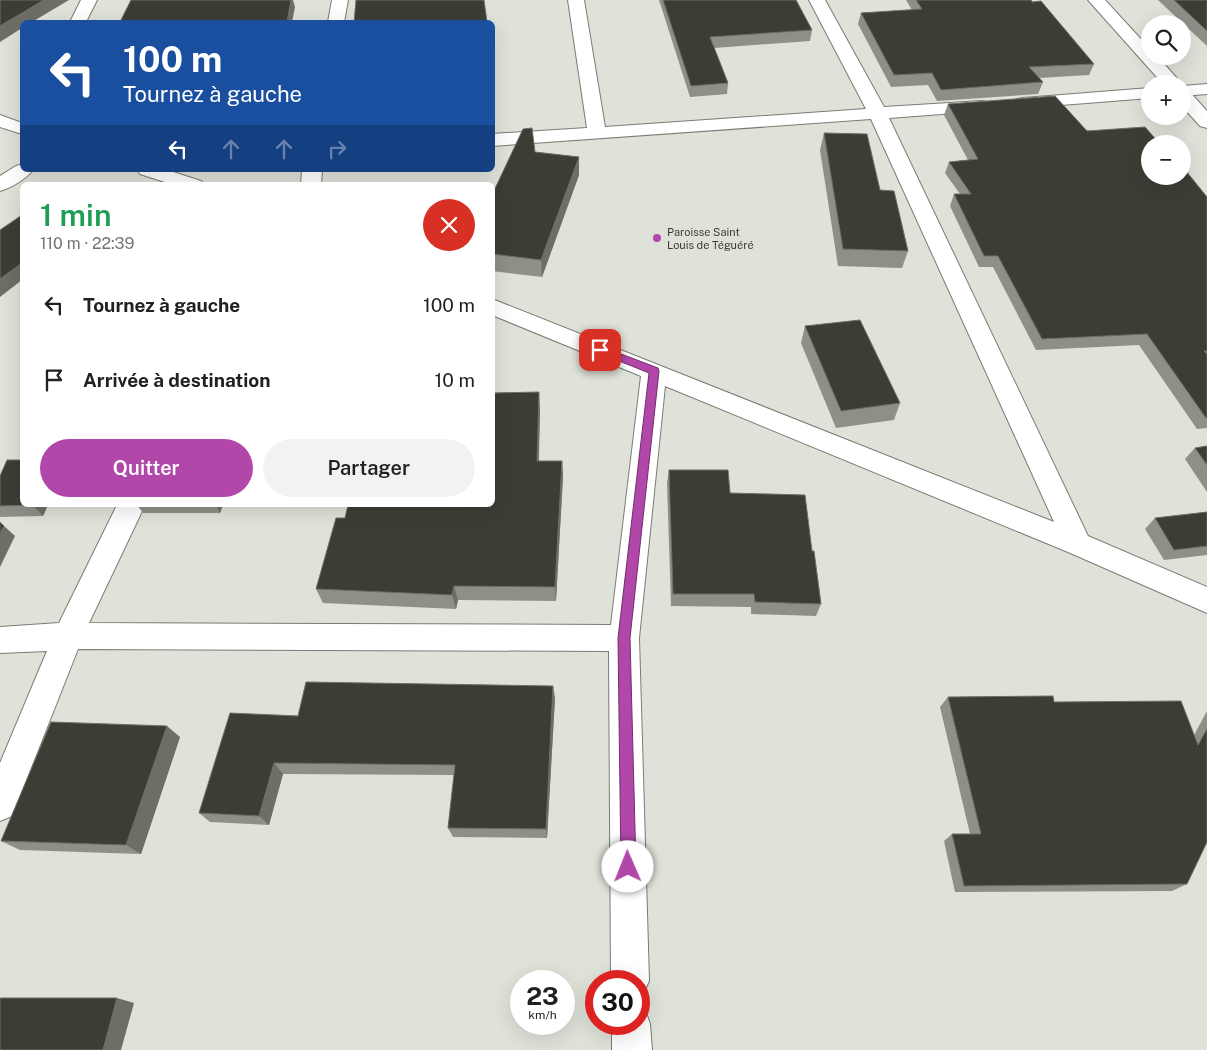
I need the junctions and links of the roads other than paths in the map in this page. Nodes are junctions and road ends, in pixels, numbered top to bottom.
1 (89, 0) edge
2 (340, 0) edge
3 (576, 0) edge
4 (818, 0) edge
5 (1096, 0) edge
6 (79, 20) edge
7 (336, 20) edge
8 (1165, 75) edge
9 (1207, 90) edge
10 (1191, 92) edge
11 (1141, 94) edge
12 (1191, 103) edge
13 (878, 114) junction
14 (0, 121) edge
15 (1207, 122) edge
16 (20, 128) edge
17 (597, 134) junction
18 (495, 140) edge
19 (20, 172) edge
20 (153, 172) edge
21 (185, 182) edge
22 (0, 185) edge
23 (495, 307) edge
24 (654, 371) junction
25 (130, 507) edge
26 (1078, 544) junction
27 (1207, 600) edge
28 (68, 636) junction
29 (624, 638) junction
30 (0, 640) edge
31 (0, 804) edge
32 (630, 970) edge
33 (631, 1035) edge
34 (632, 1050) edge

1 - 6 street
2 - 7 street
3 - 17 street
4 - 13 street
5 - 8 street
9 - 10 street
11 - 13 street
12 - 15 street
13 - 17 street
13 - 26 street
14 - 16 street
17 - 18 street
19 - 22 street
20 - 21 street
23 - 24 street
24 - 26 street
24 - 29 street
25 - 28 street
26 - 27 street
28 - 29 street
28 - 30 street
28 - 31 street
29 - 32 street
33 - 34 street

